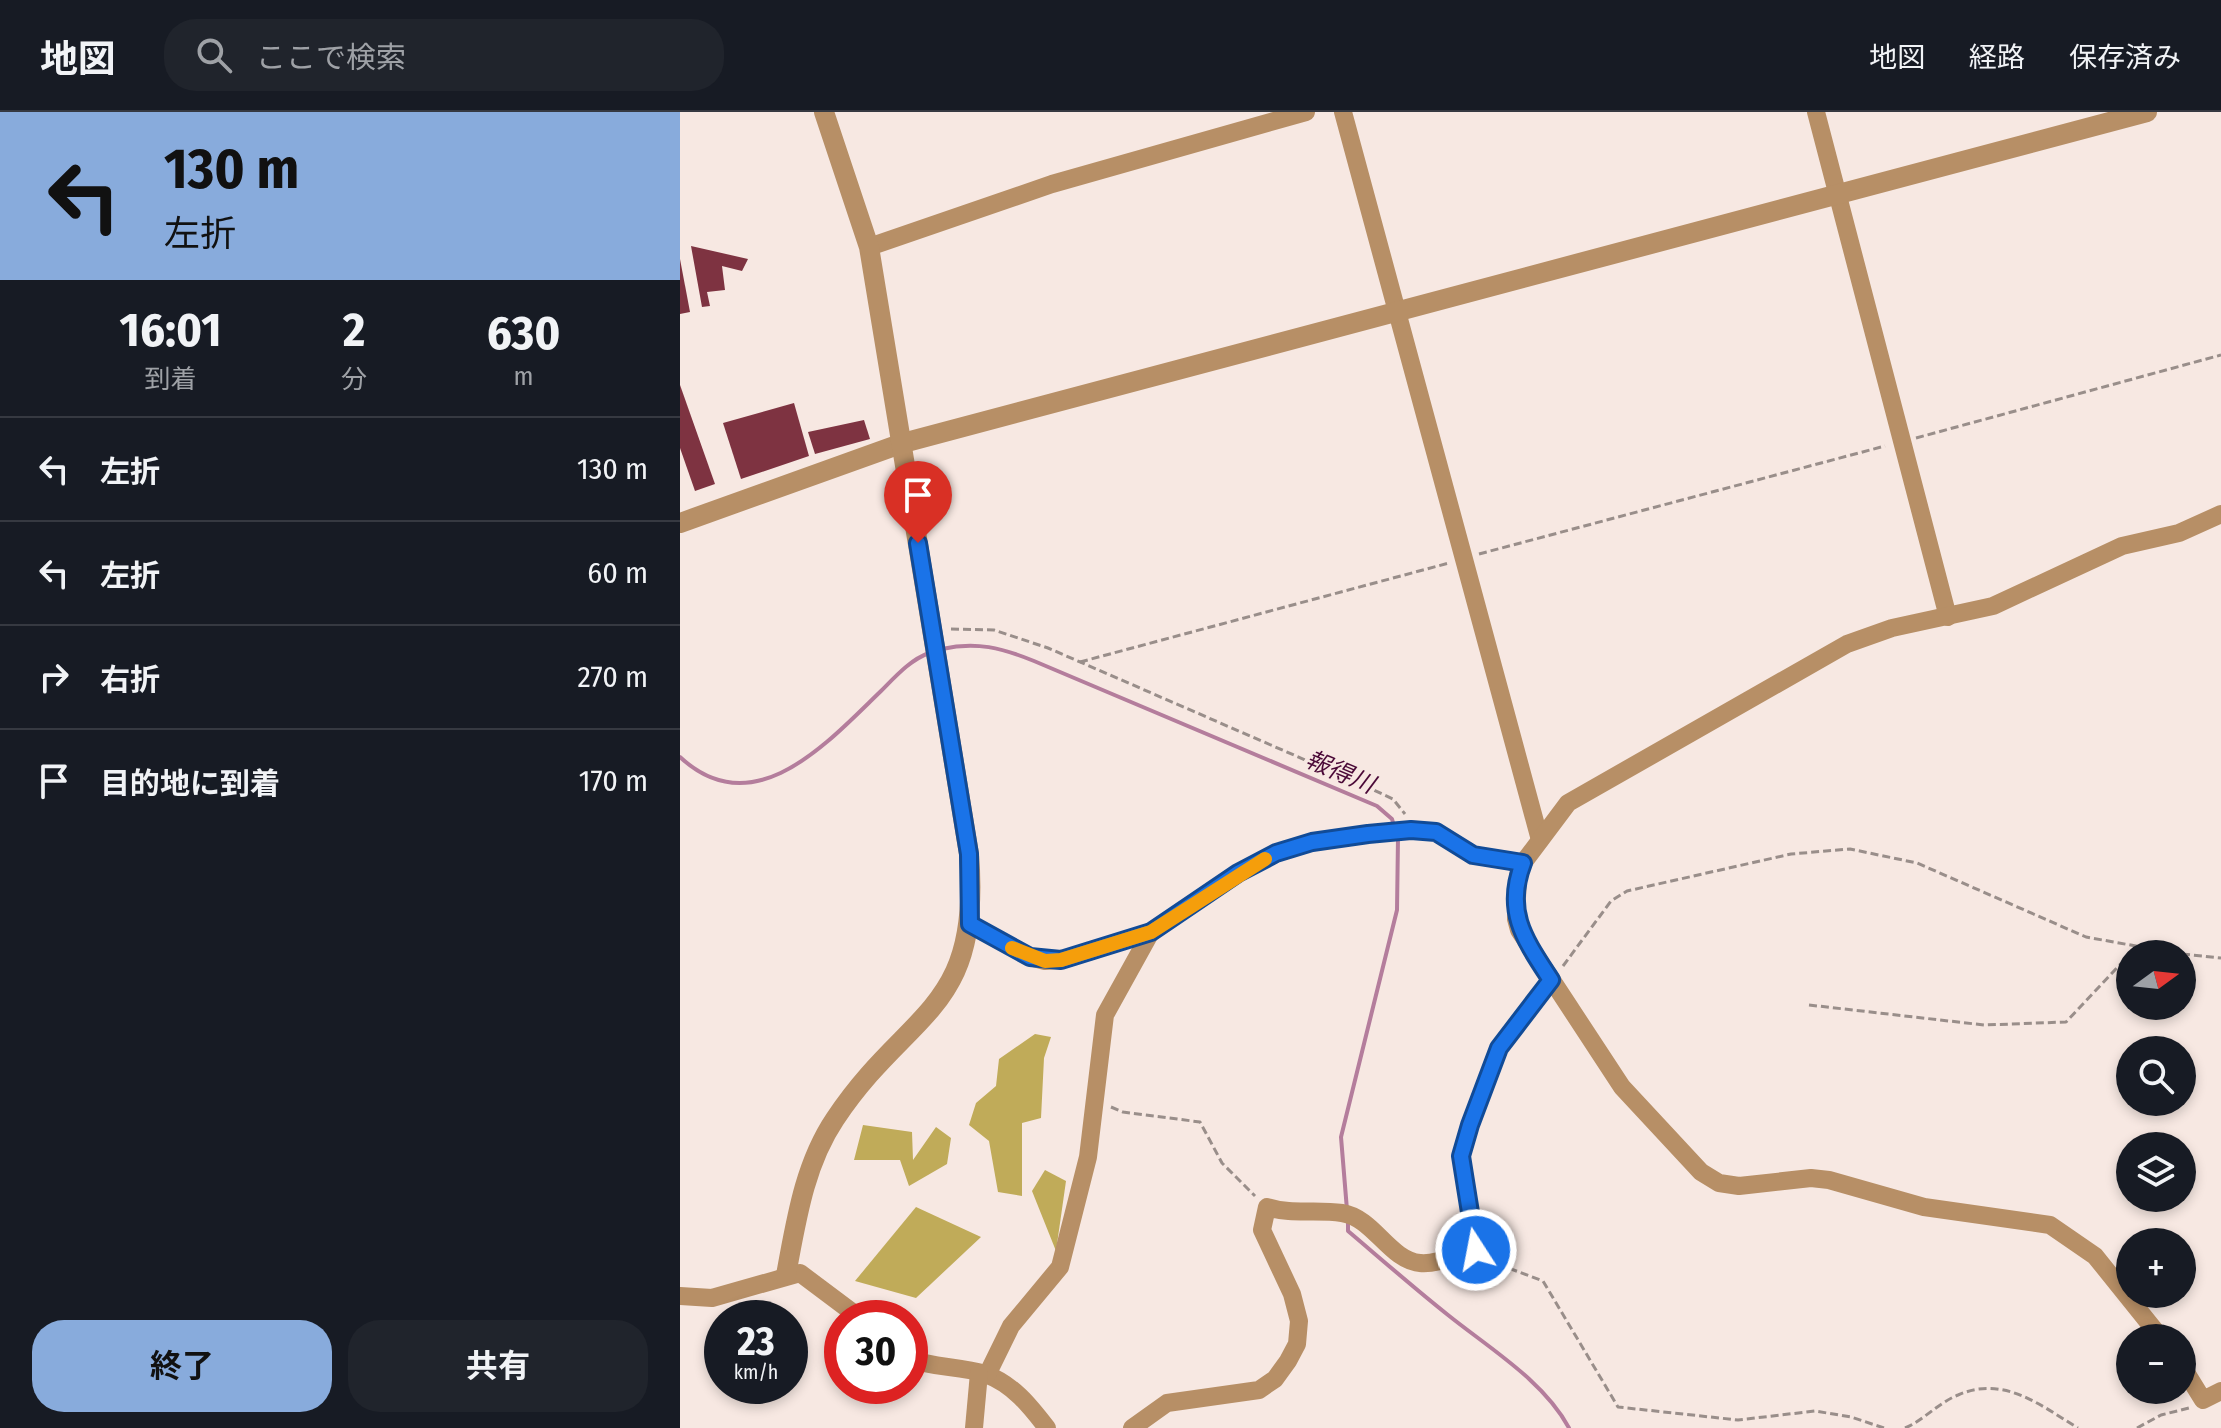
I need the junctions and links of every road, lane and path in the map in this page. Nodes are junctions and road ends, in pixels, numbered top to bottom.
1 (824, 112) edge
2 (1306, 112) edge
3 (1343, 112) edge
4 (1816, 112) edge
5 (2147, 112) edge
6 (1838, 195) junction
7 (869, 247) junction
8 (1395, 312) junction
9 (2221, 355) edge
10 (1905, 441) junction
11 (903, 443) junction
12 (2221, 514) edge
13 (680, 523) edge
14 (1463, 559) junction
15 (1948, 617) junction
16 (931, 629) junction
17 (1080, 662) junction
18 (1416, 831) junction
19 (1540, 840) junction
20 (1523, 863) junction
21 (970, 924) junction
22 (1151, 932) junction
23 (2116, 943) edge
24 (2196, 956) edge
25 (2221, 958) edge
26 (2116, 969) edge
27 (1551, 980) junction
28 (1809, 1005) dead end
29 (1094, 1101) junction
30 (1267, 1207) junction
31 (1476, 1250) junction
32 (786, 1275) junction
33 (680, 1296) edge
34 (836, 1300) edge
35 (2150, 1324) edge
36 (928, 1363) edge
37 (983, 1374) junction
38 (2196, 1389) edge
39 (2221, 1391) edge
40 (2203, 1400) junction
41 (974, 1428) edge
42 (1047, 1428) edge
43 (1132, 1428) edge
44 (1884, 1428) edge
45 (1905, 1428) edge
46 (2078, 1428) edge
47 (2137, 1428) edge

1 - 7 street
2 - 7 street
3 - 8 street
4 - 6 street
5 - 6 street
6 - 8 street
6 - 10 street
7 - 11 street
8 - 11 street
8 - 14 street
9 - 10 path
10 - 14 path
10 - 15 street
11 - 13 street
11 - 16 street
12 - 15 street
14 - 17 path
14 - 19 street
15 - 19 street
16 - 17 path
16 - 21 street
17 - 18 path
18 - 20 street
18 - 22 street
19 - 20 street
20 - 27 street
21 - 22 street
21 - 32 street
22 - 29 street
23 - 27 path
24 - 25 path
26 - 28 path
27 - 31 street
27 - 35 street
29 - 30 path
29 - 37 street
30 - 31 street
30 - 43 street
31 - 44 path
32 - 33 street
32 - 34 street
36 - 37 street
37 - 41 street
37 - 42 street
38 - 40 street
39 - 40 street
40 - 47 path
45 - 46 path

